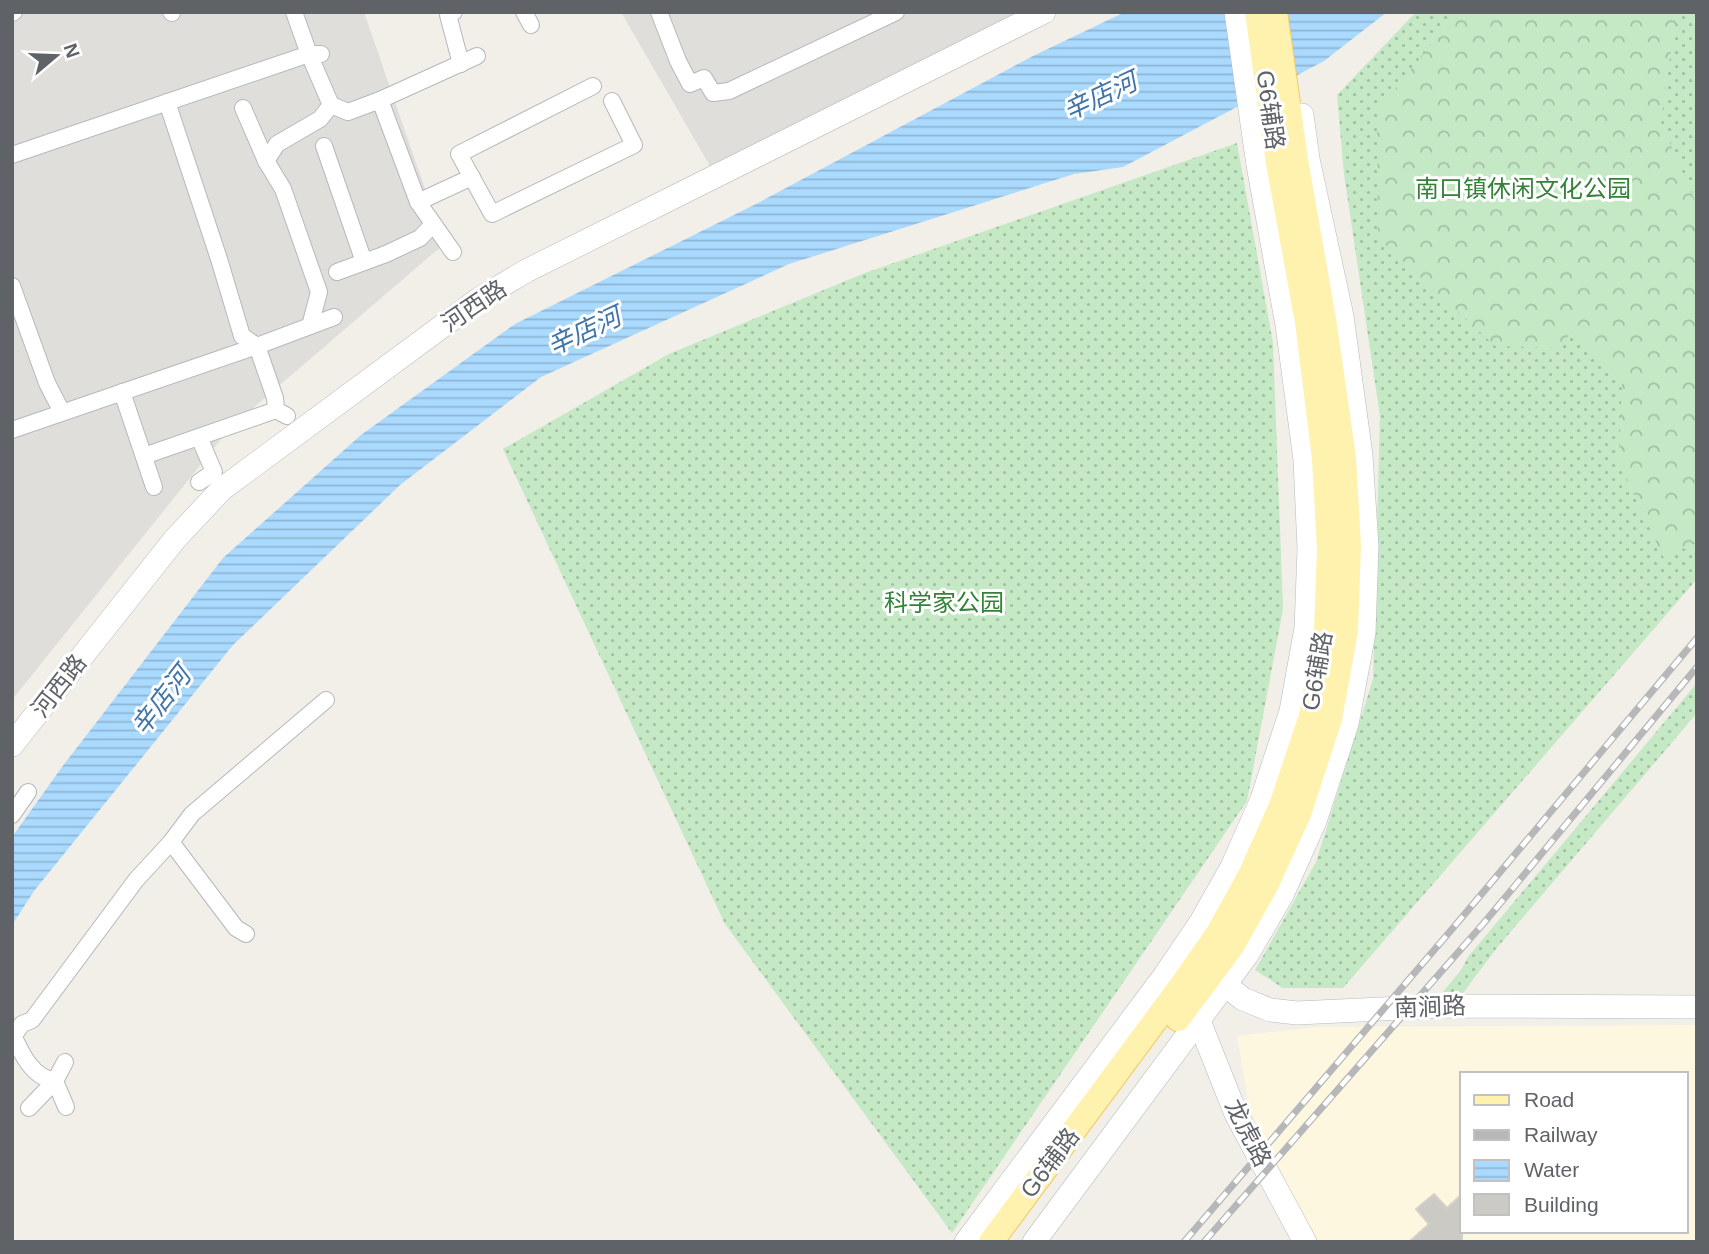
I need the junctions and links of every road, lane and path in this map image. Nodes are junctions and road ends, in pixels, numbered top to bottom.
1 (294, 12) edge
2 (454, 12) edge
3 (659, 12) edge
4 (896, 12) edge
5 (1044, 12) edge
6 (1236, 12) edge
7 (1257, 12) edge
8 (1275, 12) edge
9 (1287, 12) edge
10 (315, 54) junction
11 (477, 56) dead end
12 (461, 64) junction
13 (593, 86) dead end
14 (380, 100) junction
15 (612, 101) dead end
16 (167, 102) junction
17 (331, 105) junction
18 (243, 108) dead end
19 (324, 146) dead end
20 (12, 155) edge
21 (266, 161) junction
22 (1285, 162) junction
23 (472, 177) junction
24 (418, 202) junction
25 (433, 224) junction
26 (453, 252) dead end
27 (364, 262) junction
28 (337, 272) dead end
29 (12, 286) edge
30 (334, 317) dead end
31 (310, 326) junction
32 (257, 346) junction
33 (122, 392) junction
34 (62, 412) junction
35 (12, 429) edge
36 (199, 437) junction
37 (144, 456) junction
38 (199, 482) dead end
39 (154, 487) dead end
40 (326, 699) dead end
41 (12, 745) edge
42 (29, 792) dead end
43 (12, 816) edge
44 (171, 842) junction
45 (246, 934) dead end
46 (1204, 968) junction
47 (1697, 1007) edge
48 (1199, 1021) junction
49 (13, 1035) edge
50 (65, 1062) dead end
51 (55, 1081) junction
52 (66, 1107) dead end
53 (29, 1108) dead end
54 (966, 1242) edge
55 (991, 1242) edge
56 (1012, 1242) edge
57 (1034, 1242) edge
58 (1305, 1242) edge

1 - 10 street
2 - 12 street
3 - 4 street
5 - 41 street, 河西路
6 - 22 street
7 - 22 main road, G6辅路
8 - 22 main road, G6辅路
9 - 22 street
10 - 16 street
10 - 17 street
11 - 12 street
12 - 14 street
13 - 23 street
14 - 17 street
14 - 24 street
15 - 23 street
16 - 20 street
16 - 32 street
17 - 21 street
18 - 21 street
19 - 27 street
21 - 31 street
22 - 46 main road, G6辅路
22 - 46 street, G6辅路
23 - 24 street
24 - 25 street
25 - 26 street
25 - 27 street
27 - 28 street
29 - 34 street
30 - 31 street
31 - 32 street
32 - 33 street
32 - 36 street
33 - 34 street
33 - 37 street
34 - 35 street
36 - 37 street
36 - 38 street
37 - 39 street
40 - 44 street
42 - 43 street
44 - 45 street
44 - 49 street
46 - 47 street, 南涧路
46 - 48 street, G6辅路
46 - 54 street, G6辅路
46 - 55 main road, G6辅路
46 - 56 main road, G6辅路
48 - 57 street, G6辅路
48 - 58 street, 龙虎路
49 - 51 street
50 - 51 street
51 - 52 street
51 - 53 street

